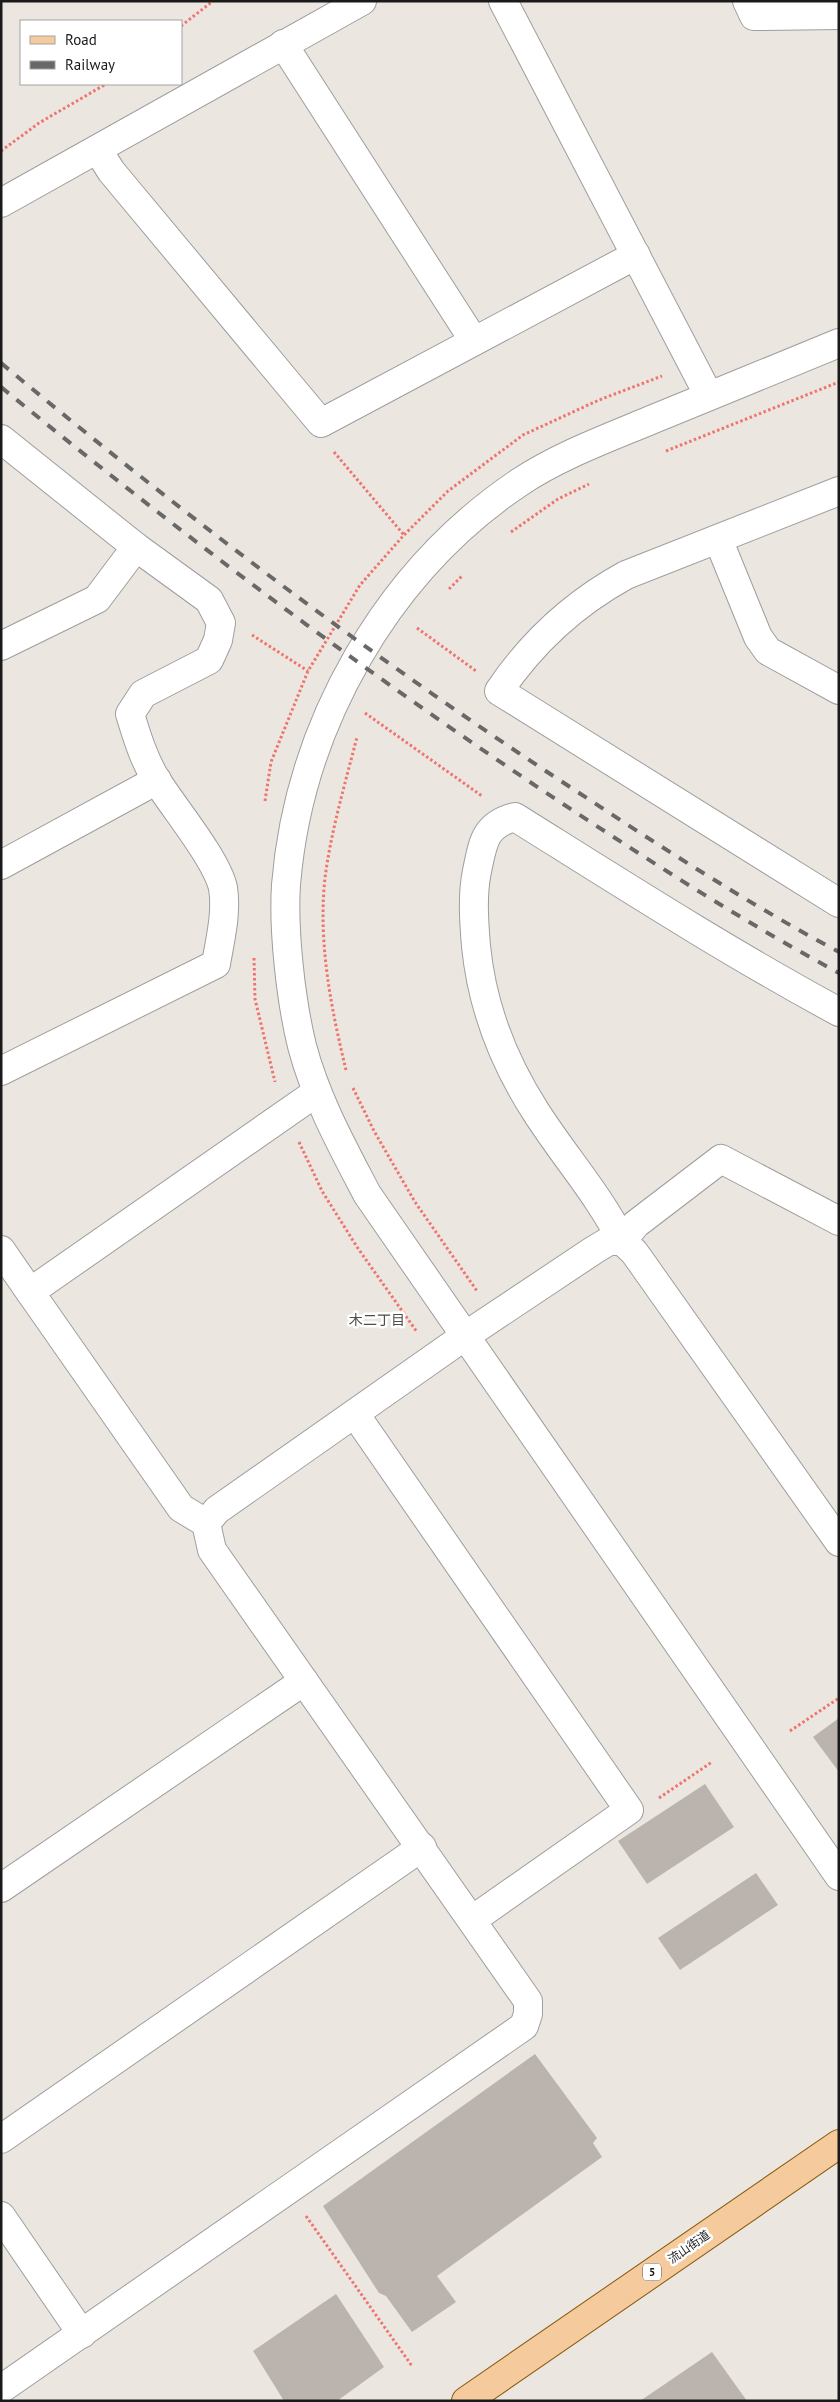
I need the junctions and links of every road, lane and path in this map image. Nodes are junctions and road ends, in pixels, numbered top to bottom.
1 (213, 1) edge
2 (362, 1) edge
3 (503, 1) edge
4 (746, 1) edge
5 (839, 15) edge
6 (182, 25) edge
7 (282, 44) junction
8 (104, 85) edge
9 (98, 150) junction
10 (1, 152) edge
11 (1, 204) edge
12 (636, 255) junction
13 (474, 341) junction
14 (839, 343) edge
15 (839, 382) edge
16 (709, 396) junction
17 (321, 423) junction
18 (1, 439) edge
19 (663, 452) dead end
20 (592, 482) dead end
21 (839, 491) edge
22 (404, 535) dead end
23 (507, 535) dead end
24 (718, 539) junction
25 (136, 547) junction
26 (468, 570) dead end
27 (443, 596) dead end
28 (422, 621) dead end
29 (221, 623) junction
30 (417, 628) junction
31 (411, 636) dead end
32 (1, 646) edge
33 (308, 671) dead end
34 (839, 690) edge
35 (499, 691) junction
36 (368, 705) dead end
37 (364, 713) junction
38 (361, 722) dead end
39 (359, 731) dead end
40 (157, 780) junction
41 (501, 821) junction
42 (1, 865) edge
43 (839, 903) edge
44 (839, 1012) edge
45 (1, 1071) edge
46 (347, 1076) dead end
47 (351, 1084) dead end
48 (317, 1092) junction
49 (297, 1139) dead end
50 (839, 1222) edge
51 (622, 1241) junction
52 (1, 1250) edge
53 (30, 1292) junction
54 (480, 1296) dead end
55 (465, 1336) junction
56 (421, 1339) dead end
57 (355, 1414) junction
58 (206, 1523) junction
59 (839, 1542) edge
60 (304, 1681) junction
61 (839, 1698) edge
62 (790, 1731) dead end
63 (712, 1762) dead end
64 (629, 1810) junction
65 (422, 1847) junction
66 (839, 1876) edge
67 (1, 1888) edge
68 (472, 1920) junction
69 (1, 2139) edge
70 (839, 2144) edge
71 (288, 2190) junction
72 (1, 2216) edge
73 (82, 2334) junction
74 (412, 2366) dead end
75 (1, 2389) edge
76 (466, 2401) edge

1 - 6 path
2 - 7 street
3 - 12 street
4 - 5 street
7 - 9 street
7 - 13 street
8 - 10 path
9 - 11 street
9 - 17 street
12 - 13 street
12 - 16 street
13 - 17 street
14 - 16 street
15 - 19 path
16 - 48 street
17 - 22 path
18 - 25 street
20 - 23 path
21 - 24 street
24 - 34 street
24 - 35 street
25 - 29 street
25 - 32 street
26 - 27 path
28 - 30 path
29 - 33 path
29 - 40 street
30 - 31 path
30 - 35 path
35 - 43 street
36 - 37 path
37 - 38 path
37 - 41 path
39 - 46 path
40 - 42 street
40 - 45 street
41 - 44 street
41 - 51 street
47 - 54 path
48 - 53 street
48 - 55 street
49 - 56 path
50 - 51 street
51 - 55 street
51 - 59 street
52 - 53 street
53 - 58 street
55 - 57 street
55 - 66 street
57 - 58 street
57 - 64 street
58 - 60 street
60 - 65 street
60 - 67 street
61 - 62 path
63 - 64 path
64 - 68 street
65 - 68 street
65 - 69 street
68 - 71 street
70 - 76 main road, 流山街道 / 5
71 - 73 street
71 - 74 path
72 - 73 street
73 - 75 street

